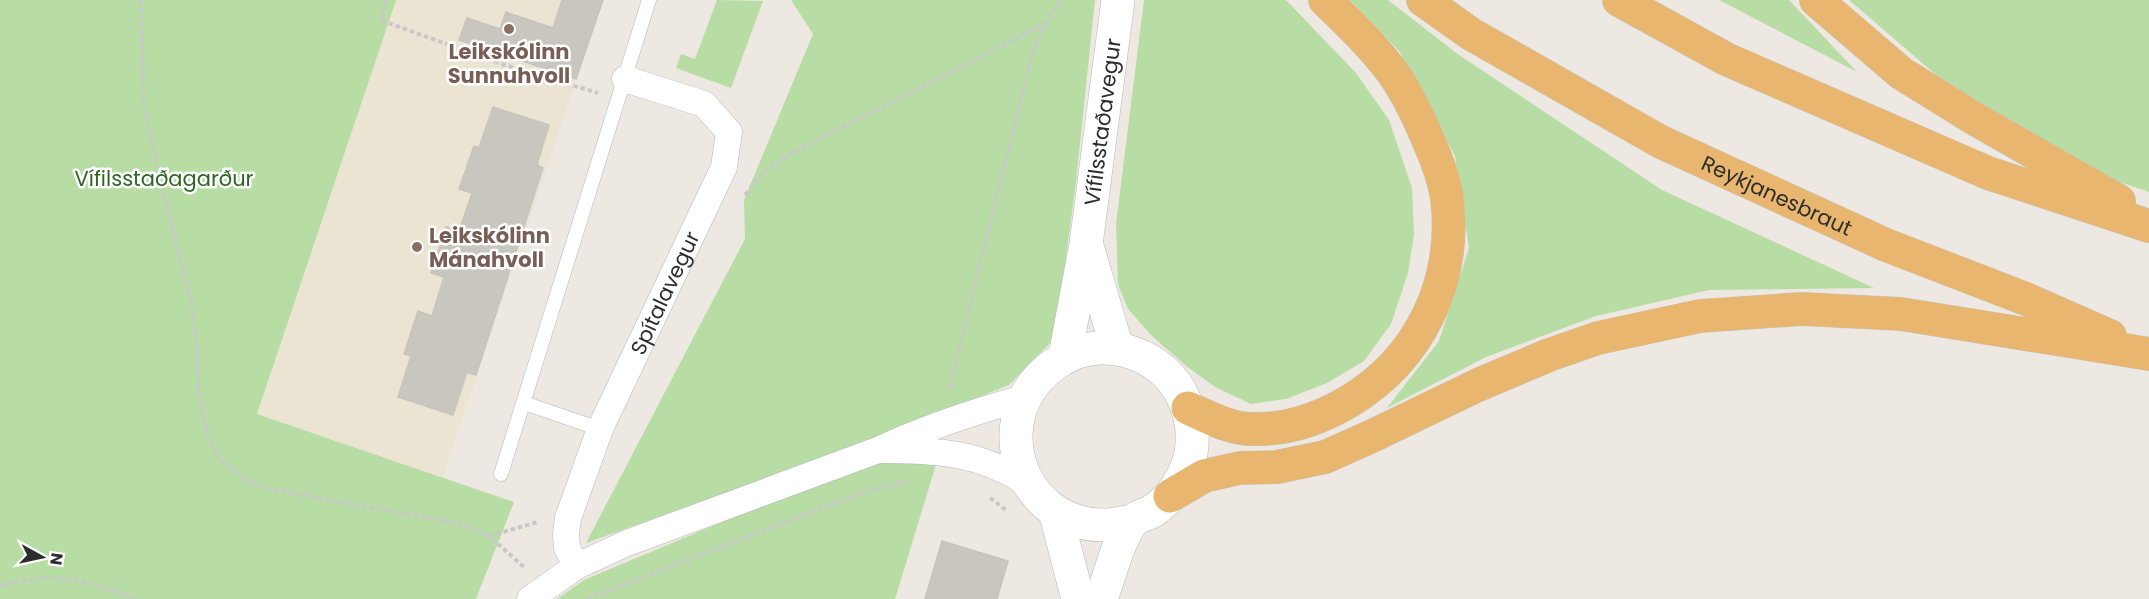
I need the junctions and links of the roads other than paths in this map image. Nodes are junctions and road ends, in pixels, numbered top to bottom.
1 (649, 0) edge
2 (1118, 0) edge
3 (1325, 0) edge
4 (1423, 0) edge
5 (1619, 0) edge
6 (1816, 0) edge
7 (621, 89) junction
8 (2149, 219) edge
9 (2149, 226) edge
10 (1086, 244) junction
11 (1117, 348) junction
12 (2149, 354) edge
13 (1065, 356) junction
14 (1023, 398) junction
15 (524, 403) junction
16 (1188, 408) junction
17 (600, 429) junction
18 (878, 450) junction
19 (501, 474) dead end
20 (1029, 484) junction
21 (1170, 496) junction
22 (1055, 511) junction
23 (1132, 521) junction
24 (577, 566) junction
25 (538, 593) edge
26 (1078, 599) edge
27 (1101, 599) edge

1 - 7 lane
2 - 10 main road, Vífilsstaðavegur
3 - 16 highway
4 - 12 highway, Reykjanesbraut
5 - 9 highway
6 - 8 highway
7 - 15 lane
7 - 17 street, Spítalavegur
10 - 11 main road, Vífilsstaðavegur
10 - 13 main road, Vífilsstaðavegur
11 - 13 main road
11 - 16 main road
12 - 21 highway
13 - 14 main road
14 - 18 street
14 - 20 main road
15 - 17 lane
15 - 19 lane
16 - 21 main road
17 - 24 street, Spítalavegur
18 - 20 street
18 - 24 street
20 - 22 main road
21 - 23 main road
22 - 23 main road
22 - 26 main road
23 - 27 main road
24 - 25 street

